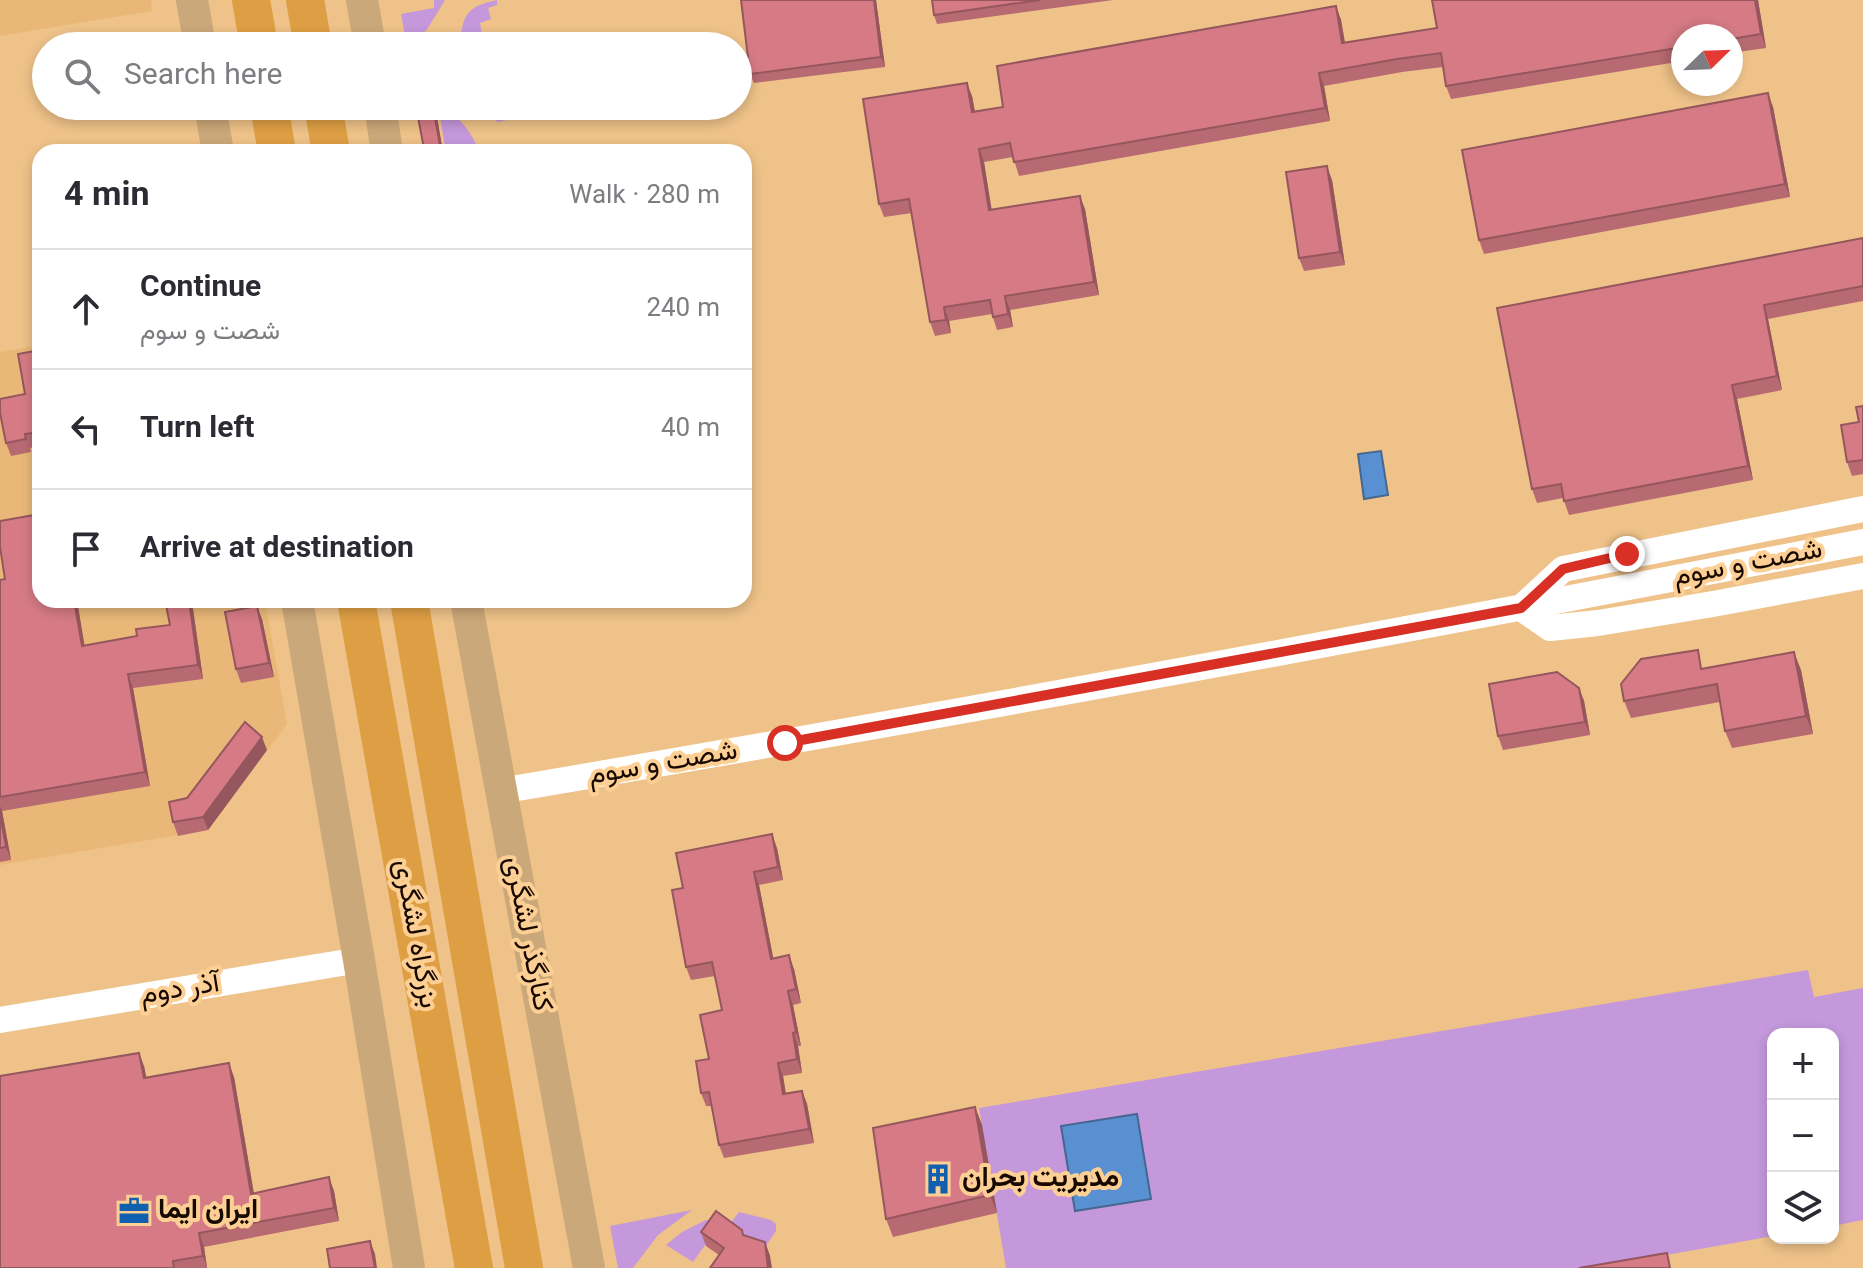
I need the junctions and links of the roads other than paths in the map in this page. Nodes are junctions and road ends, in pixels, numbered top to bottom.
1 (192, 0) edge
2 (251, 0) edge
3 (305, 0) edge
4 (362, 0) edge
5 (198, 32) edge
6 (257, 32) edge
7 (311, 32) edge
8 (368, 32) edge
9 (212, 120) edge
10 (271, 120) edge
11 (325, 120) edge
12 (382, 120) edge
13 (217, 144) edge
14 (276, 144) edge
15 (330, 144) edge
16 (386, 144) edge
17 (1863, 509) edge
18 (1863, 542) edge
19 (1863, 576) edge
20 (298, 608) edge
21 (357, 608) edge
22 (410, 608) edge
23 (467, 608) edge
24 (1521, 608) junction
25 (500, 791) junction
26 (359, 960) junction
27 (0, 1020) edge
28 (409, 1268) edge
29 (474, 1268) edge
30 (524, 1268) edge
31 (589, 1268) edge

1 - 5 main road
2 - 6 highway
3 - 7 highway
4 - 8 main road
9 - 13 main road
10 - 14 highway
11 - 15 highway
12 - 16 main road
17 - 24 street
18 - 24 street, شصت و سوم
19 - 24 street
20 - 26 main road
21 - 29 highway, بزرگراه لشگری
22 - 30 highway, بزرگراه لشگری
23 - 25 main road, کنارگذر لشگری
24 - 25 street, شصت و سوم
25 - 31 main road, کنارگذر لشگری
26 - 27 street, آذر دوم
26 - 28 main road

